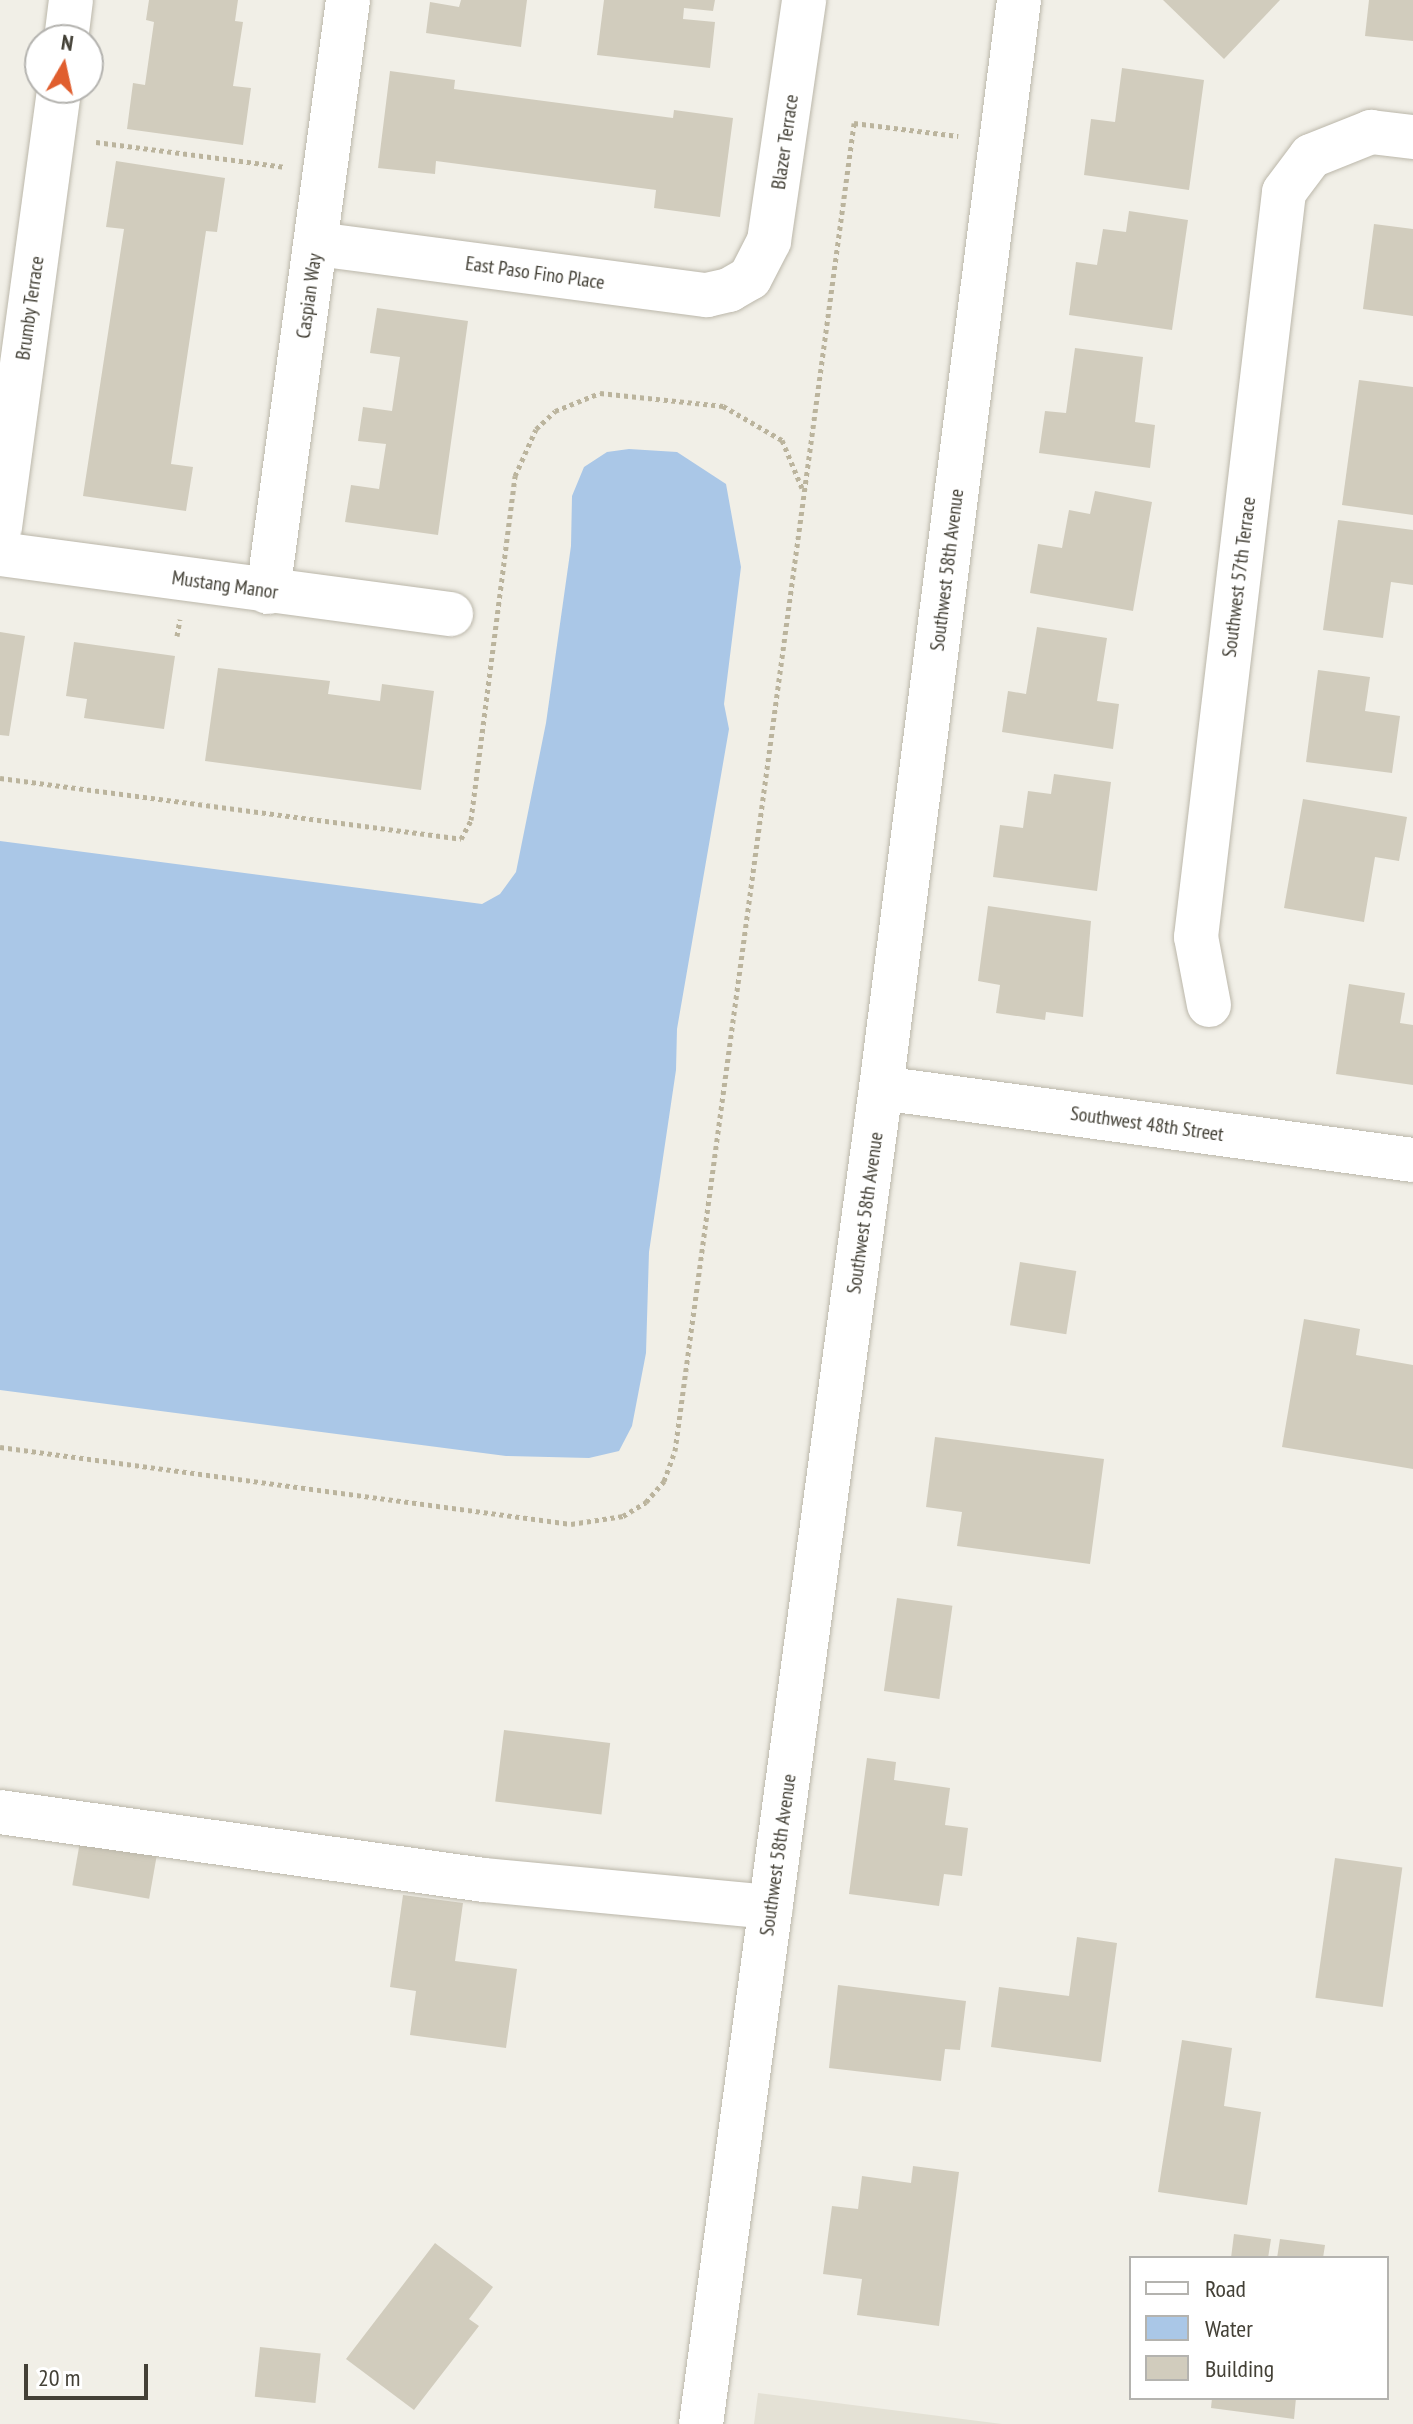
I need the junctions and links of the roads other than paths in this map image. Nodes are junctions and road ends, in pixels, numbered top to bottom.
1 (71, 0) edge
2 (348, 0) edge
3 (804, 0) edge
4 (1019, 0) edge
5 (68, 24) edge
6 (57, 104) edge
7 (1413, 137) edge
8 (317, 244) junction
9 (750, 278) joint
10 (0, 527) edge
11 (0, 554) edge
12 (268, 592) junction
13 (451, 614) dead end
14 (1209, 1005) dead end
15 (881, 1088) junction
16 (1413, 1160) edge
17 (0, 1812) edge
18 (771, 1907) junction
19 (701, 2424) edge

1 - 5 street
2 - 8 street, Caspian Way
3 - 9 street, Blazer Terrace
4 - 15 street, Southwest 58th Avenue
6 - 10 street, Brumby Terrace
7 - 14 street, Southwest 57th Terrace
8 - 9 street, East Paso Fino Place
8 - 12 street, Caspian Way
11 - 12 street, Mustang Manor
12 - 13 street, Mustang Manor
15 - 16 street, Southwest 48th Street
15 - 18 street, Southwest 58th Avenue
17 - 18 street
18 - 19 street, Southwest 58th Avenue

